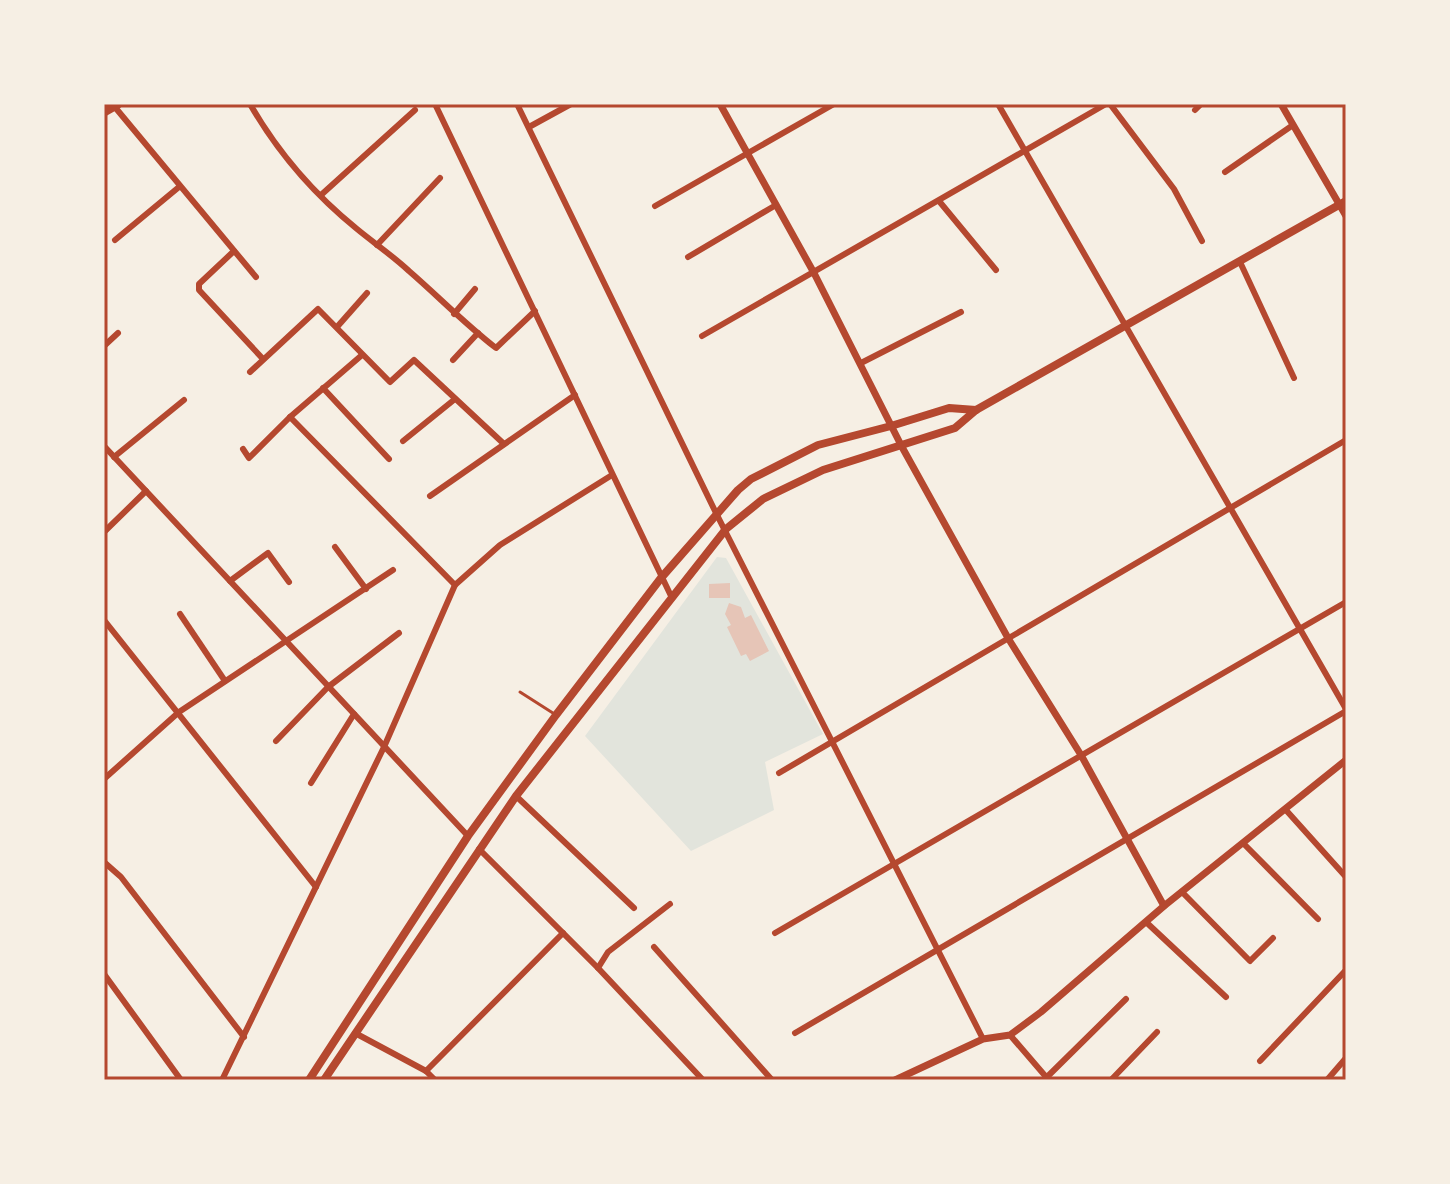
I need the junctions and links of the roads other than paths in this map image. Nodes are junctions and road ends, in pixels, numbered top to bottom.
1 (250, 104) edge
2 (435, 104) edge
3 (517, 104) edge
4 (571, 104) edge
5 (720, 104) edge
6 (834, 104) edge
7 (998, 104) edge
8 (1108, 104) edge
9 (1201, 104) edge
10 (1281, 104) edge
11 (116, 105) edge
12 (415, 110) dead end
13 (1195, 110) dead end
14 (104, 112) edge
15 (1293, 125) junction
16 (529, 127) junction
17 (1025, 152) junction
18 (748, 154) junction
19 (1225, 172) dead end
20 (440, 178) dead end
21 (179, 187) junction
22 (321, 195) junction
23 (939, 201) junction
24 (1343, 203) edge
25 (776, 205) junction
26 (655, 206) dead end
27 (1346, 216) edge
28 (115, 240) dead end
29 (1202, 241) dead end
30 (377, 245) junction
31 (234, 251) junction
32 (688, 257) dead end
33 (1240, 262) junction
34 (996, 270) dead end
35 (814, 273) junction
36 (256, 277) dead end
37 (475, 289) dead end
38 (367, 293) dead end
39 (535, 311) junction
40 (961, 312) dead end
41 (454, 314) junction
42 (1127, 325) junction
43 (337, 327) junction
44 (118, 333) dead end
45 (478, 333) junction
46 (702, 336) dead end
47 (104, 346) edge
48 (362, 355) junction
49 (263, 359) junction
50 (453, 360) dead end
51 (861, 363) junction
52 (250, 372) dead end
53 (1294, 378) dead end
54 (323, 388) junction
55 (575, 395) junction
56 (455, 399) junction
57 (184, 400) dead end
58 (976, 410) junction
59 (290, 417) junction
60 (891, 426) junction
61 (1346, 440) edge
62 (403, 441) dead end
63 (504, 444) junction
64 (104, 446) edge
65 (902, 447) junction
66 (243, 449) dead end
67 (114, 457) junction
68 (389, 459) dead end
69 (612, 475) junction
70 (146, 491) junction
71 (430, 496) dead end
72 (1229, 508) junction
73 (716, 513) junction
74 (726, 529) junction
75 (104, 532) edge
76 (335, 547) dead end
77 (393, 570) dead end
78 (661, 578) junction
79 (230, 581) junction
80 (289, 582) dead end
81 (455, 585) junction
82 (366, 589) junction
83 (672, 598) junction
84 (1346, 602) edge
85 (180, 614) dead end
86 (104, 620) edge
87 (1299, 629) junction
88 (399, 633) dead end
89 (1008, 638) junction
90 (285, 640) junction
91 (225, 681) junction
92 (328, 687) junction
93 (520, 692) dead end
94 (1346, 710) edge
95 (179, 712) junction
96 (354, 714) junction
97 (556, 715) junction
98 (276, 741) dead end
99 (832, 742) junction
100 (384, 747) junction
101 (1081, 755) junction
102 (1346, 760) edge
103 (779, 773) dead end
104 (105, 774) edge
105 (311, 783) dead end
106 (516, 796) junction
107 (1285, 809) junction
108 (468, 836) junction
109 (1128, 839) junction
110 (1243, 843) junction
111 (479, 849) junction
112 (104, 862) edge
113 (894, 864) junction
114 (1346, 877) edge
115 (316, 887) junction
116 (1182, 892) junction
117 (670, 904) dead end
118 (1164, 906) junction
119 (634, 908) dead end
120 (1318, 919) dead end
121 (1146, 922) junction
122 (563, 933) junction
123 (775, 933) dead end
124 (1273, 938) dead end
125 (654, 947) dead end
126 (937, 950) junction
127 (598, 968) junction
128 (1346, 970) edge
129 (104, 974) edge
130 (1226, 997) dead end
131 (1126, 999) dead end
132 (1157, 1032) dead end
133 (355, 1033) junction
134 (795, 1033) dead end
135 (1010, 1035) junction
136 (244, 1037) junction
137 (983, 1039) junction
138 (1346, 1058) edge
139 (1260, 1061) dead end
140 (426, 1071) junction
141 (1048, 1079) edge
142 (181, 1080) edge
143 (222, 1080) edge
144 (309, 1080) edge
145 (324, 1080) edge
146 (435, 1080) edge
147 (703, 1080) edge
148 (772, 1080) edge
149 (895, 1080) edge
150 (1111, 1080) edge
151 (1327, 1080) edge

1 - 22 street
2 - 39 street
3 - 16 street
4 - 16 street
5 - 18 street
6 - 18 street
7 - 17 street
8 - 17 street
8 - 29 street
9 - 13 street
10 - 15 street
11 - 14 main road
11 - 21 street
12 - 22 street
15 - 19 street
15 - 24 street
16 - 73 street
17 - 23 street
17 - 42 street
18 - 25 street
18 - 26 street
20 - 30 street
21 - 28 street
21 - 31 street
22 - 30 street
23 - 34 street
23 - 35 street
24 - 27 street
24 - 33 main road
25 - 32 street
25 - 35 street
30 - 41 street
31 - 36 street
31 - 49 street
33 - 42 main road
33 - 53 street
35 - 46 street
35 - 51 street
37 - 41 street
38 - 43 street
39 - 45 street
39 - 55 street
40 - 51 street
41 - 45 street
42 - 58 main road
42 - 72 street
43 - 48 street
43 - 49 street
44 - 47 street
45 - 50 street
48 - 54 street
48 - 56 street
49 - 52 street
51 - 60 street
54 - 59 street
54 - 68 street
55 - 63 street
55 - 69 street
56 - 62 street
56 - 63 street
57 - 67 street
58 - 60 main road
58 - 65 main road
59 - 66 street
59 - 81 street
60 - 65 street
60 - 73 main road
61 - 72 street
63 - 71 street
64 - 67 street
65 - 74 main road
65 - 89 street
67 - 70 street
69 - 78 street
69 - 81 street
70 - 75 street
70 - 79 street
72 - 87 street
72 - 89 street
73 - 74 street
73 - 78 main road
74 - 83 main road
74 - 99 street
76 - 82 street
77 - 82 street
78 - 83 street
78 - 97 main road
79 - 80 street
79 - 90 street
81 - 100 street
82 - 90 street
83 - 106 main road
84 - 87 street
85 - 91 street
86 - 95 street
87 - 94 street
87 - 101 street
88 - 92 street
89 - 99 street
89 - 101 street
90 - 91 street
90 - 92 street
91 - 95 street
92 - 96 street
92 - 98 street
93 - 97 lane
94 - 109 street
95 - 104 street
95 - 115 street
96 - 100 street
96 - 105 street
97 - 108 main road
99 - 103 street
99 - 113 street
100 - 108 street
100 - 115 street
101 - 109 street
101 - 113 street
102 - 107 street
106 - 111 main road
106 - 119 street
107 - 110 street
107 - 114 street
108 - 111 main road
108 - 144 main road
109 - 118 street
109 - 126 street
110 - 116 street
110 - 120 street
111 - 122 street
111 - 133 main road
112 - 136 street
113 - 123 street
113 - 126 street
115 - 136 street
116 - 118 street
116 - 124 street
117 - 127 street
118 - 121 street
121 - 130 street
121 - 135 street
122 - 127 street
122 - 140 street
125 - 148 street
126 - 134 street
126 - 137 street
127 - 147 street
128 - 139 street
129 - 142 street
131 - 141 street
132 - 150 street
133 - 140 street
133 - 145 main road
135 - 137 street
135 - 141 street
136 - 143 street
137 - 149 street
138 - 151 street
140 - 146 street

